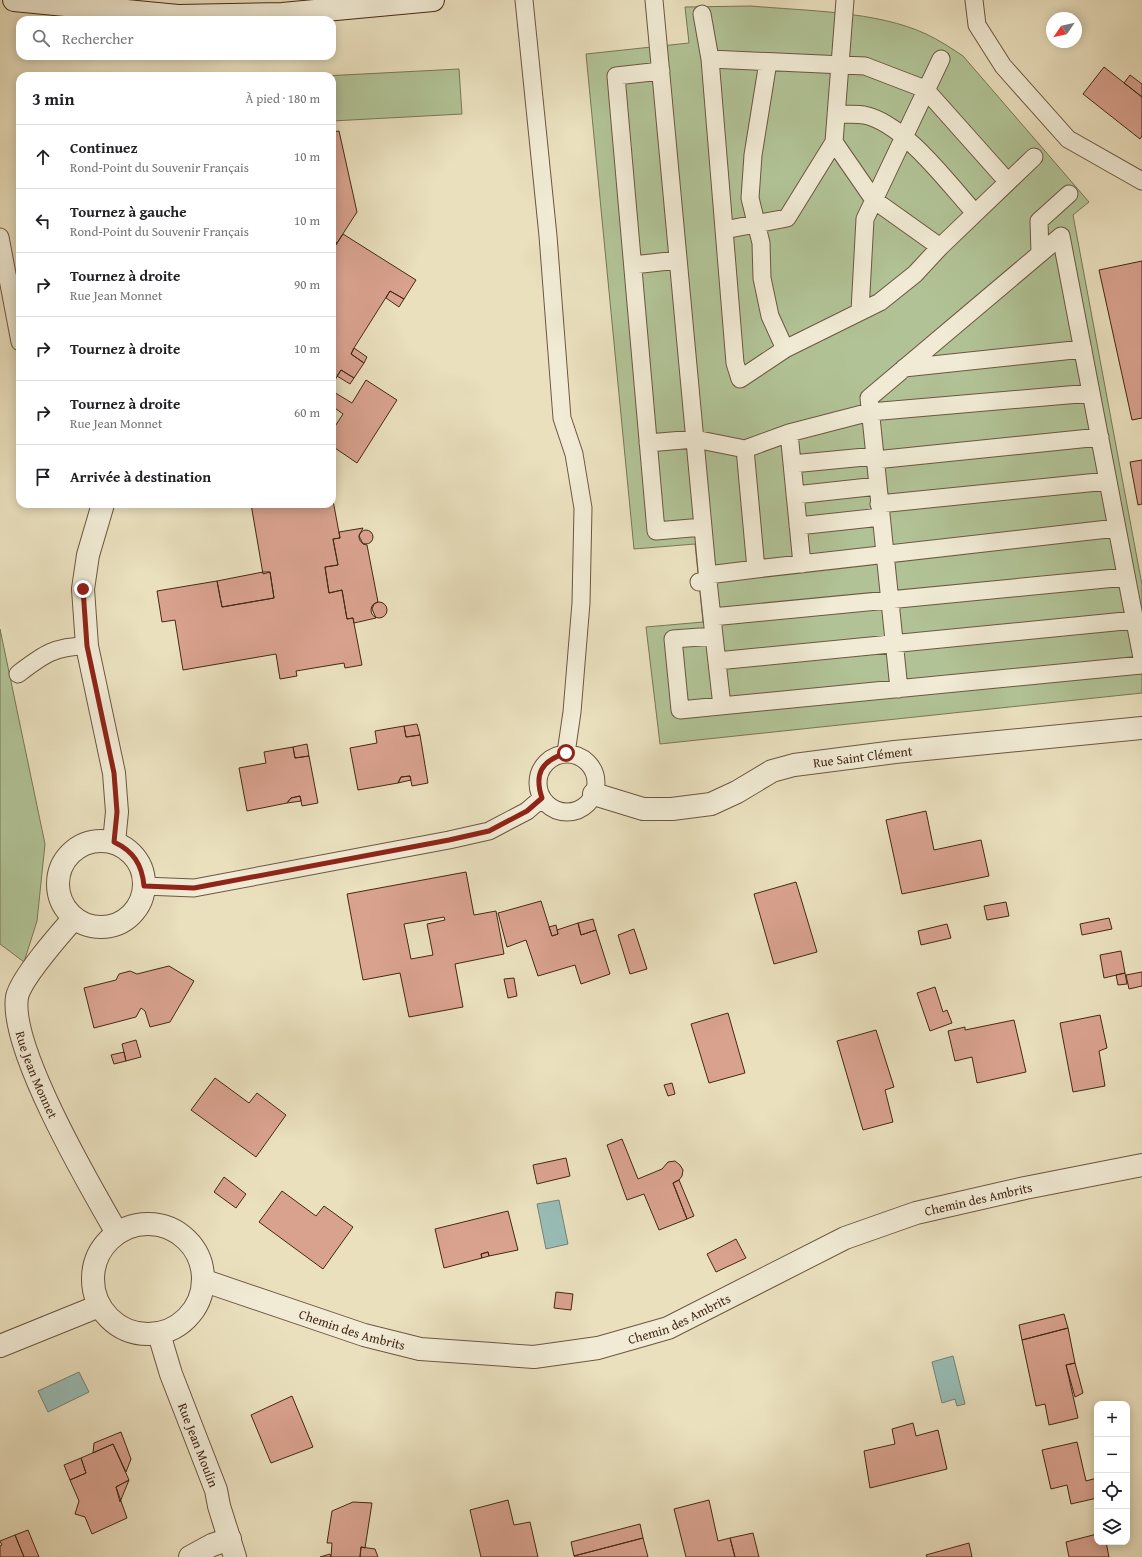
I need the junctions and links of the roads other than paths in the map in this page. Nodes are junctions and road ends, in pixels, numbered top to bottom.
1 (14, 0) edge
2 (433, 0) edge
3 (524, 0) edge
4 (654, 0) edge
5 (845, 0) edge
6 (974, 0) edge
7 (702, 14) dead end
8 (710, 59) junction
9 (941, 59) dead end
10 (768, 62) junction
11 (840, 65) junction
12 (661, 71) junction
13 (925, 90) junction
14 (836, 114) junction
15 (904, 135) junction
16 (834, 142) junction
17 (1034, 157) dead end
18 (1008, 181) junction
19 (1142, 181) edge
20 (1069, 194) dead end
21 (874, 200) junction
22 (976, 213) junction
23 (757, 224) junction
24 (724, 230) junction
25 (0, 237) edge
26 (940, 247) junction
27 (1040, 254) junction
28 (678, 260) junction
29 (633, 265) junction
30 (860, 311) junction
31 (16, 321) edge
32 (785, 349) junction
33 (1083, 349) junction
34 (904, 368) junction
35 (1091, 392) junction
36 (870, 412) junction
37 (789, 433) junction
38 (1100, 437) junction
39 (695, 439) junction
40 (648, 443) junction
41 (745, 449) junction
42 (875, 458) junction
43 (792, 464) junction
44 (1108, 481) junction
45 (878, 486) junction
46 (795, 494) junction
47 (102, 508) edge
48 (880, 511) junction
49 (798, 526) junction
50 (703, 527) junction
51 (1117, 528) junction
52 (885, 555) junction
53 (802, 564) junction
54 (756, 569) junction
55 (1126, 577) junction
56 (705, 579) junction
57 (890, 600) junction
58 (712, 617) junction
59 (1135, 620) junction
60 (714, 636) junction
61 (894, 644) junction
62 (87, 646) junction
63 (1142, 658) edge
64 (717, 661) junction
65 (1142, 665) edge
66 (18, 674) dead end
67 (899, 689) junction
68 (722, 706) junction
69 (1142, 728) edge
70 (566, 753) junction
71 (594, 794) junction
72 (542, 798) junction
73 (114, 842) junction
74 (144, 886) junction
75 (74, 918) junction
76 (1142, 1165) edge
77 (117, 1233) junction
78 (205, 1280) junction
79 (99, 1306) junction
80 (159, 1334) junction
81 (0, 1346) edge
82 (232, 1548) edge
83 (190, 1557) edge

1 - 2 street
3 - 70 lane
4 - 12 lane
5 - 11 lane
6 - 19 lane
7 - 8 lane
8 - 10 lane
8 - 24 lane
9 - 13 lane
10 - 11 lane
10 - 23 lane
11 - 13 lane
11 - 14 lane
12 - 28 lane
12 - 29 lane
13 - 15 lane
13 - 18 lane
14 - 15 lane
14 - 16 lane
15 - 21 lane
15 - 22 lane
16 - 21 lane
16 - 23 lane
17 - 18 lane
18 - 22 lane
20 - 27 lane
21 - 26 lane
21 - 30 lane
22 - 26 lane
23 - 24 lane
23 - 32 lane
24 - 32 lane
25 - 31 lane
26 - 30 lane
27 - 33 lane
27 - 34 lane
28 - 29 lane
28 - 39 lane
29 - 40 lane
30 - 32 lane
33 - 34 lane
33 - 35 lane
34 - 36 lane
35 - 36 lane
35 - 38 lane
36 - 37 lane
36 - 42 lane
37 - 41 lane
37 - 43 lane
38 - 42 lane
38 - 44 lane
39 - 40 lane
39 - 41 lane
39 - 50 lane
40 - 50 lane
41 - 54 lane
42 - 43 lane
42 - 45 lane
43 - 46 lane
44 - 48 lane
44 - 51 lane
45 - 46 lane
45 - 48 lane
46 - 49 lane
47 - 62 street
48 - 49 lane
48 - 52 lane
49 - 53 lane
50 - 56 lane
51 - 52 lane
51 - 55 lane
52 - 53 lane
52 - 57 lane
53 - 54 lane
54 - 56 lane
55 - 57 lane
55 - 59 lane
56 - 58 lane
57 - 58 lane
57 - 61 lane
58 - 60 lane
59 - 61 lane
59 - 63 lane
60 - 64 lane
60 - 68 lane
61 - 64 lane
61 - 67 lane
62 - 66 lane
62 - 73 street
64 - 68 lane
65 - 67 lane
67 - 68 lane
69 - 71 street, Rue Saint Clément
70 - 71 lane
70 - 72 lane
71 - 72 lane
72 - 74 lane
73 - 74 street
73 - 75 street
74 - 75 street
75 - 77 street, Rue Jean Monnet
76 - 78 street, Chemin des Ambrits
77 - 78 street
77 - 79 street
78 - 80 street
79 - 80 street
79 - 81 street
80 - 82 street, Rue Jean Moulin
82 - 83 street

